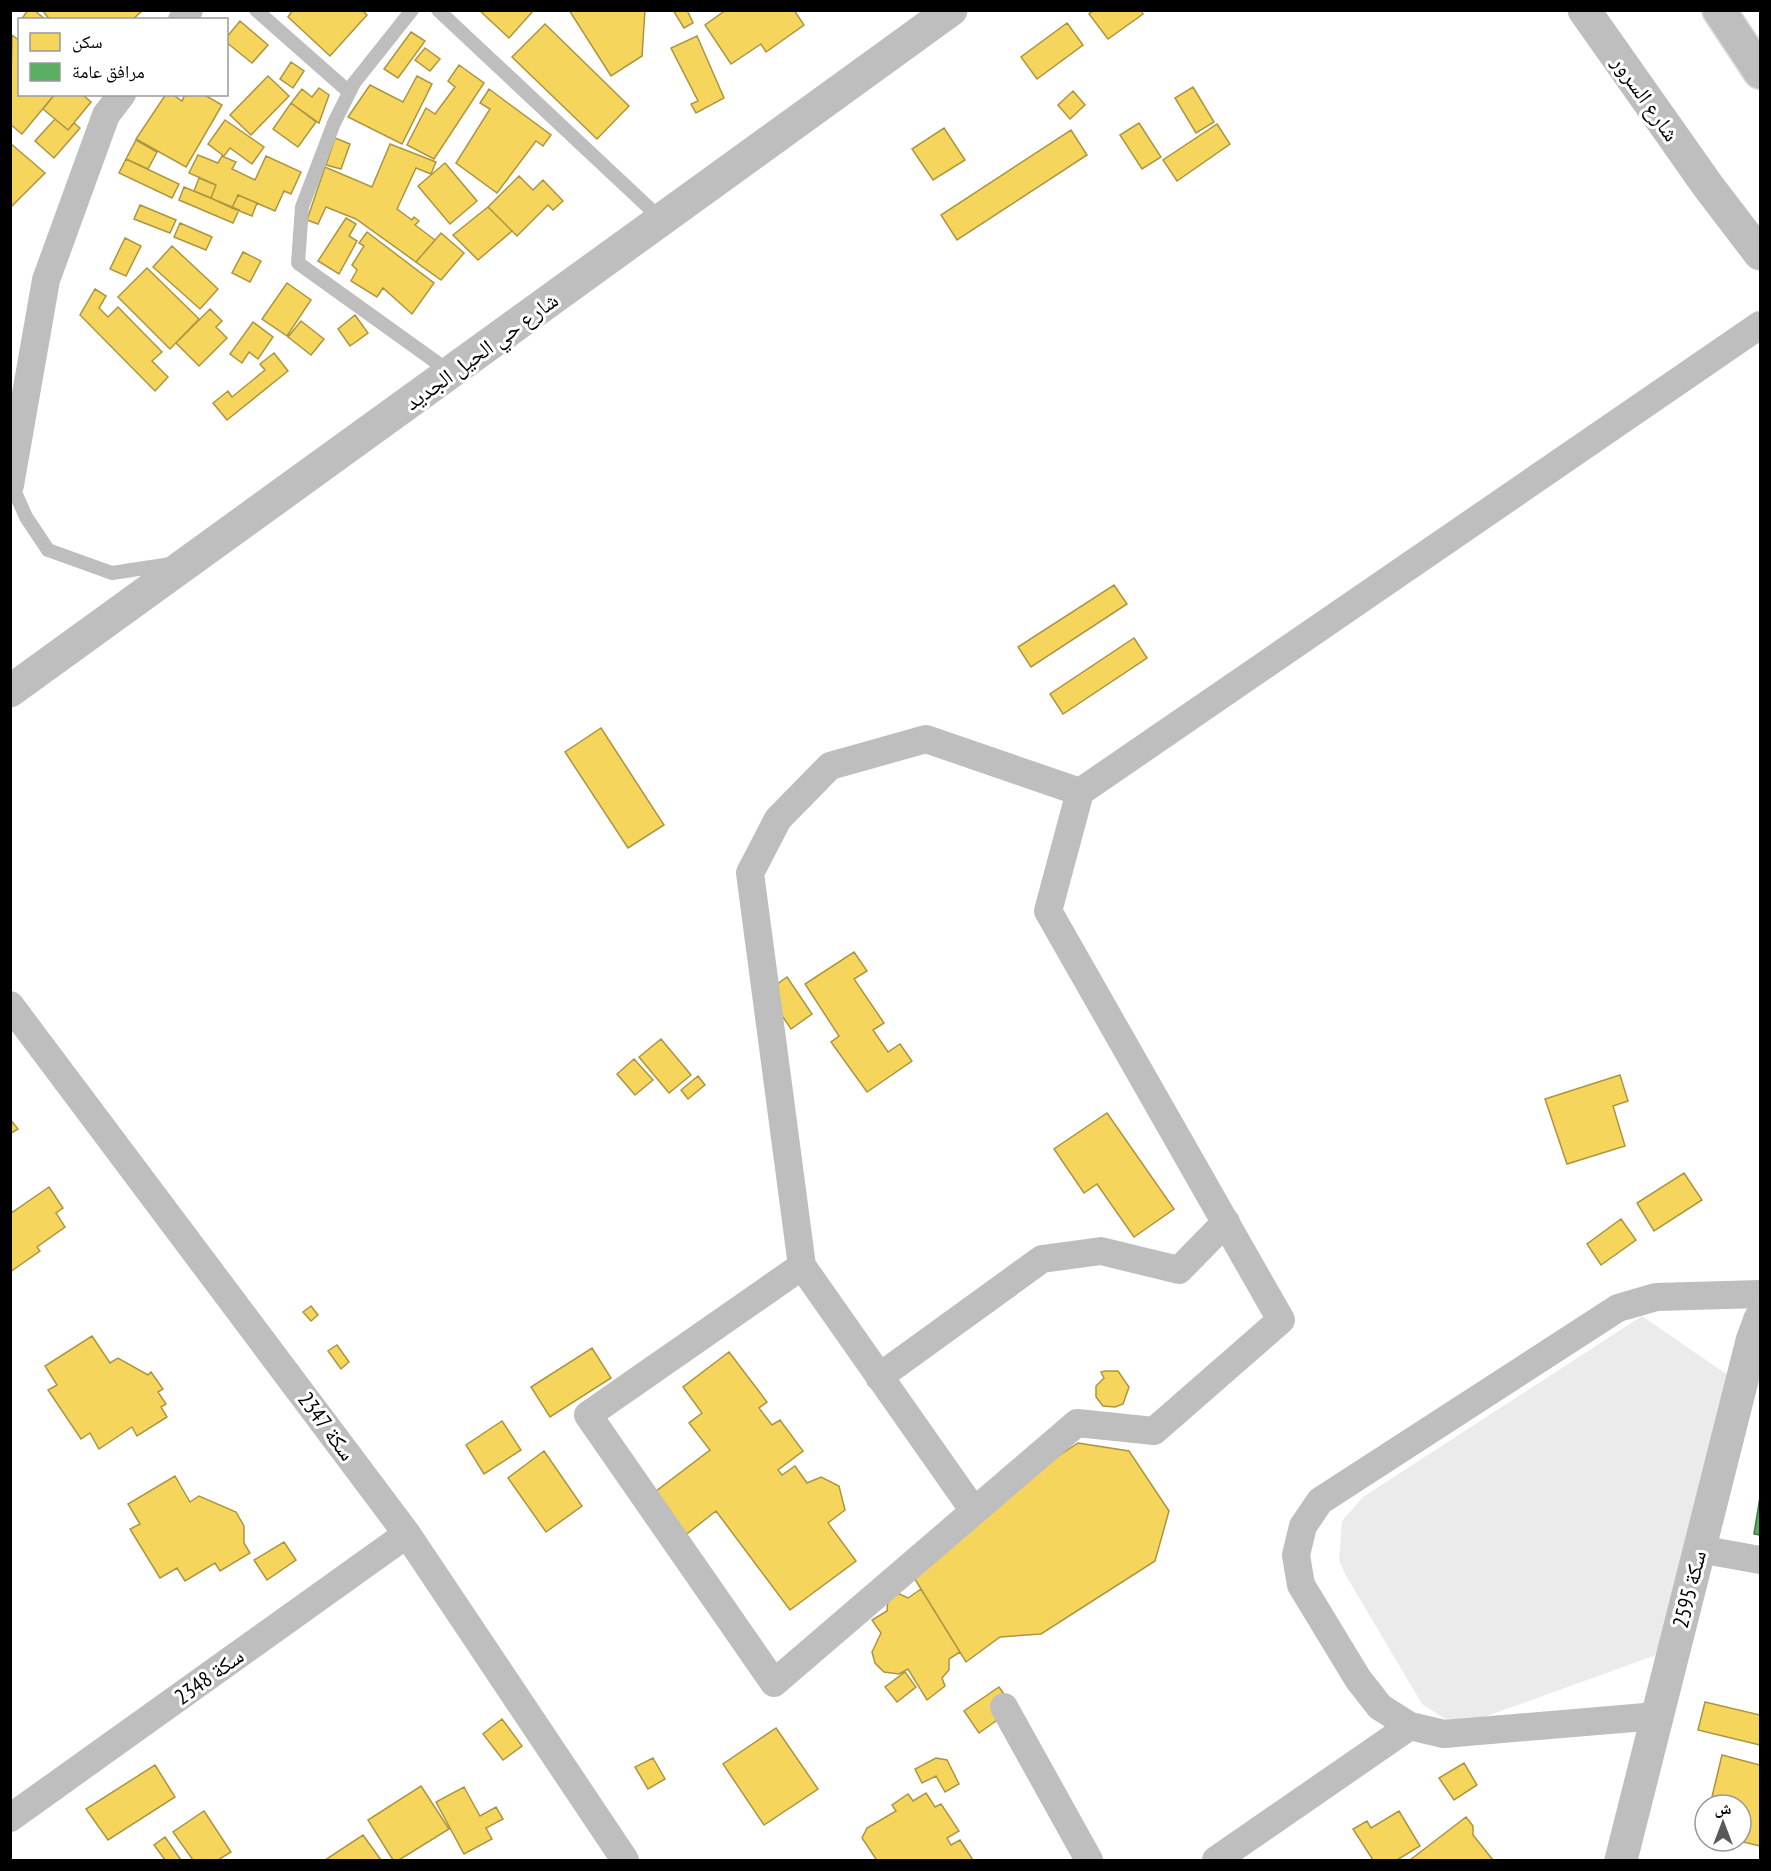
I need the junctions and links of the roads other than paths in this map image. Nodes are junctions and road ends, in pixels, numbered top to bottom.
1 (256, 10) edge
2 (412, 10) edge
3 (438, 10) edge
4 (951, 10) edge
5 (1584, 10) edge
6 (1604, 10) edge
7 (1719, 10) edge
8 (1761, 72) edge
9 (349, 92) junction
10 (120, 96) edge
11 (1708, 186) junction
12 (662, 220) junction
13 (1761, 254) edge
14 (1761, 325) edge
15 (450, 372) junction
16 (11, 484) edge
17 (191, 561) junction
18 (10, 691) edge
19 (1080, 792) junction
20 (10, 1005) edge
21 (1226, 1222) junction
22 (802, 1266) junction
23 (1761, 1294) edge
24 (1761, 1319) edge
25 (879, 1377) junction
26 (974, 1511) junction
27 (407, 1534) junction
28 (1699, 1549) junction
29 (1761, 1560) edge
30 (1005, 1707) dead end
31 (1658, 1716) junction
32 (1410, 1726) junction
33 (10, 1818) edge
34 (625, 1860) edge
35 (1089, 1860) edge
36 (1216, 1860) edge
37 (1621, 1860) edge

1 - 9 lane
2 - 9 lane
3 - 12 lane
4 - 12 main road, شارع حي الحيل الجديد
5 - 11 main road, شارع السرور
6 - 11 main road, شارع السرور
7 - 8 main road
9 - 15 lane
10 - 16 street
11 - 13 main road, شارع السرور
12 - 15 main road, شارع حي الحيل الجديد
14 - 19 street
15 - 17 main road, شارع حي الحيل الجديد
16 - 17 lane
17 - 18 main road, شارع حي الحيل الجديد
19 - 21 street
19 - 22 street
20 - 27 street, سكة 2347
21 - 25 street
21 - 26 street
22 - 25 street
22 - 26 street
23 - 32 street
24 - 28 main road, سكة 2595
25 - 26 street
27 - 33 street, سكة 2348
27 - 34 street, سكة 2347
28 - 29 street
28 - 31 main road, سكة 2595
30 - 35 street
31 - 32 street
31 - 37 main road, سكة 2595
32 - 36 street

